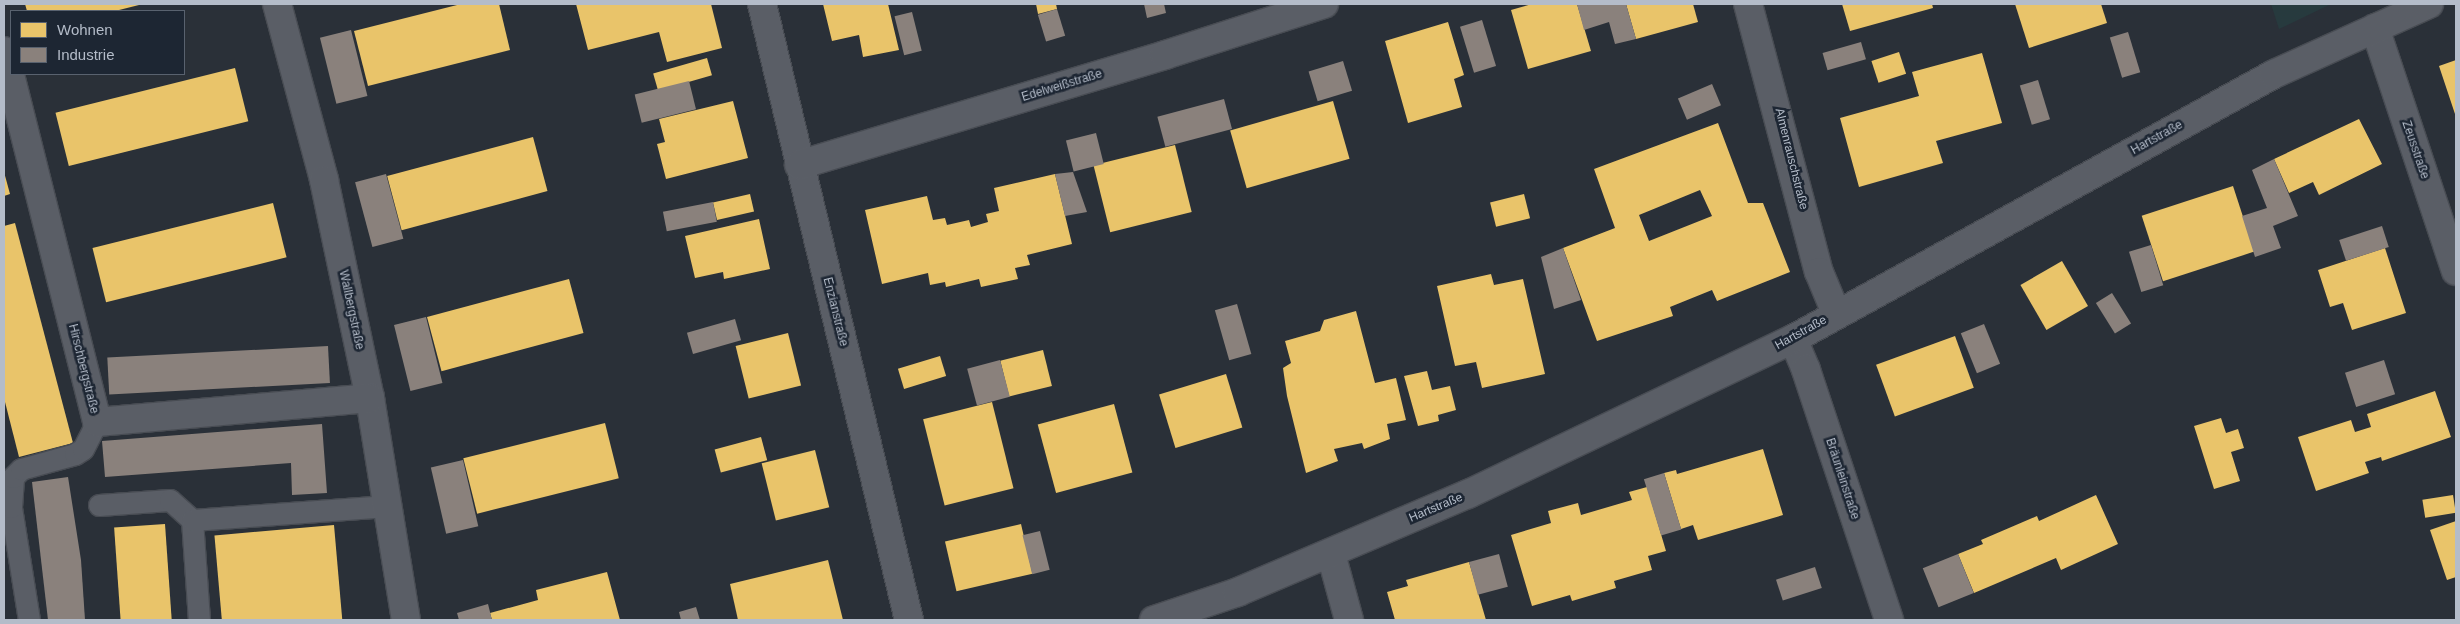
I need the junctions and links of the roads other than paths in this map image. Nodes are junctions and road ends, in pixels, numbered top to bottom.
1 (277, 4) edge
2 (762, 4) edge
3 (1324, 4) edge
4 (1748, 4) edge
5 (2429, 4) edge
6 (2375, 28) junction
7 (4, 51) edge
8 (799, 165) junction
9 (2456, 271) edge
10 (1836, 313) junction
11 (1793, 339) junction
12 (370, 398) junction
13 (96, 422) junction
14 (99, 506) dead end
15 (388, 506) junction
16 (192, 520) junction
17 (1331, 554) junction
18 (29, 620) edge
19 (199, 620) edge
20 (406, 620) edge
21 (910, 620) edge
22 (1154, 620) edge
23 (1349, 620) edge
24 (1889, 620) edge

1 - 12 street, Wallbergstraße
2 - 8 street, Enzianstraße
3 - 8 street, Edelweißstraße
4 - 10 street, Almenrauschstraße
5 - 6 street, Hartstraße
6 - 9 street, Zeusstraße
6 - 10 street, Hartstraße
7 - 13 street, Hirschbergstraße
8 - 21 street, Enzianstraße
10 - 11 street, Hartstraße
11 - 17 street, Hartstraße
11 - 24 street, Bräunleinstraße
12 - 13 street, Hirschbergstraße
12 - 15 street, Wallbergstraße
13 - 18 lane
14 - 16 lane
15 - 16 lane
15 - 20 street, Wallbergstraße
16 - 19 lane
17 - 22 street, Hartstraße
17 - 23 street

